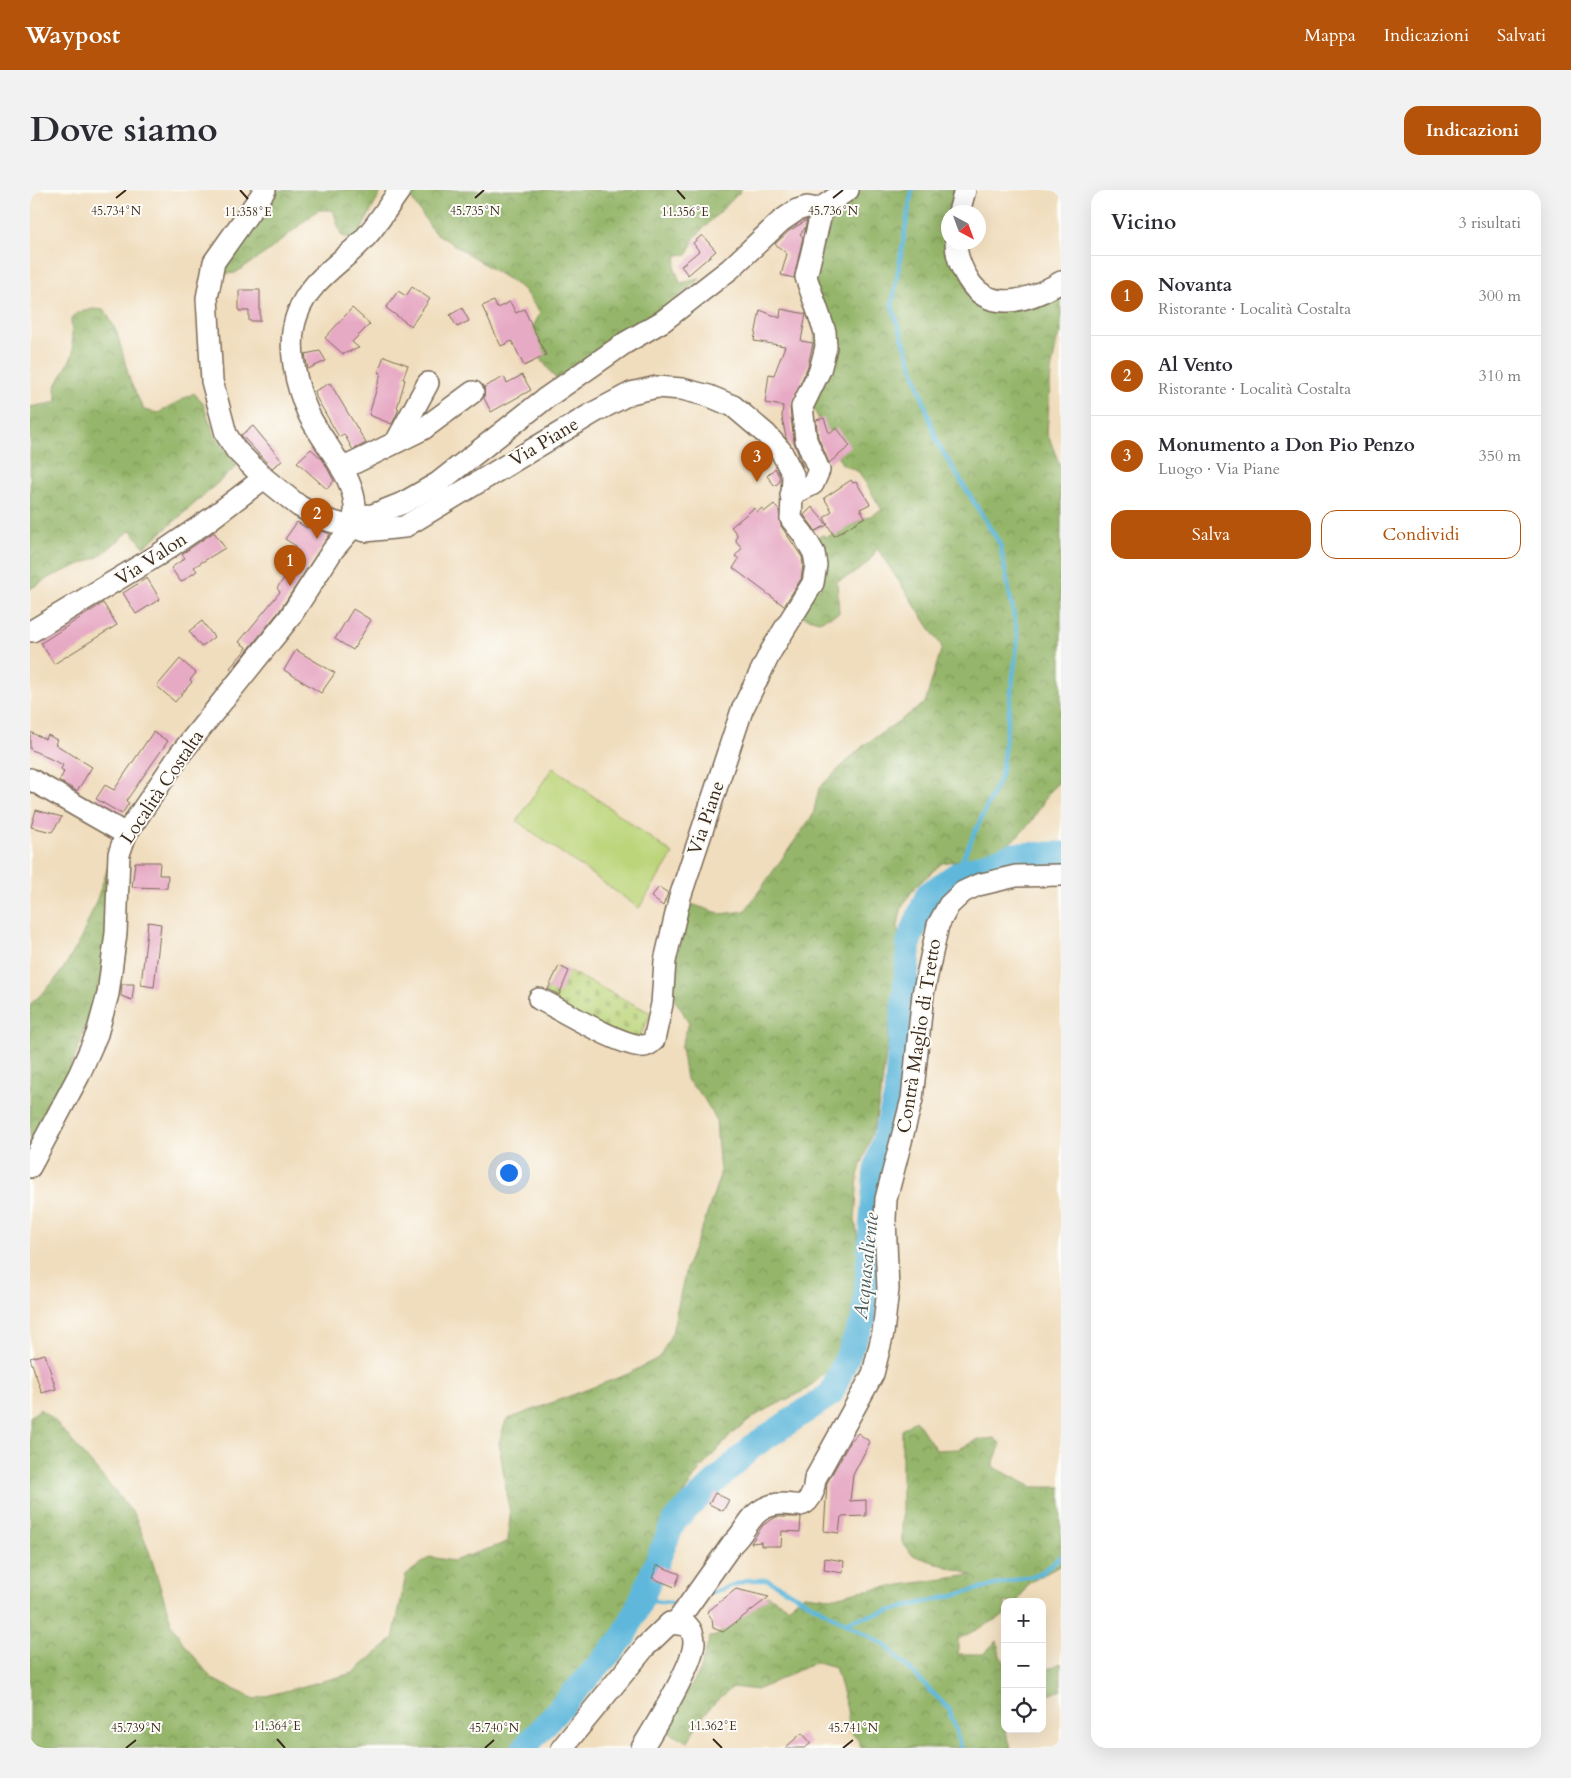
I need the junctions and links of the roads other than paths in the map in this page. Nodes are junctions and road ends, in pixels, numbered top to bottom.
1 (265, 190) edge
2 (400, 190) edge
3 (848, 190) edge
4 (965, 190) edge
5 (961, 205) edge
6 (819, 208) junction
7 (956, 250) edge
8 (1061, 282) edge
9 (428, 383) dead end
10 (473, 392) dead end
11 (396, 442) junction
12 (342, 469) junction
13 (264, 478) junction
14 (791, 494) junction
15 (353, 522) junction
16 (32, 631) dead end
17 (30, 779) edge
18 (126, 834) junction
19 (1061, 874) edge
20 (539, 999) dead end
21 (30, 1167) edge
22 (681, 1617) junction
23 (562, 1748) edge
24 (642, 1748) edge

1 - 13 street, Via Piane
2 - 12 street
3 - 6 street, Via Piane
4 - 5 street
6 - 14 street
6 - 15 street, Via Piane
7 - 8 street
9 - 11 street
10 - 11 street
11 - 12 street
12 - 15 street
13 - 15 street, Via Piane
13 - 16 street, Via Valon
14 - 15 street, Via Piane
14 - 20 street, Via Piane
15 - 18 street, Località Costalta
17 - 18 street
18 - 21 street, Località Costalta
19 - 22 street, Contrà Maglio di Tretto
22 - 23 street
22 - 24 street

